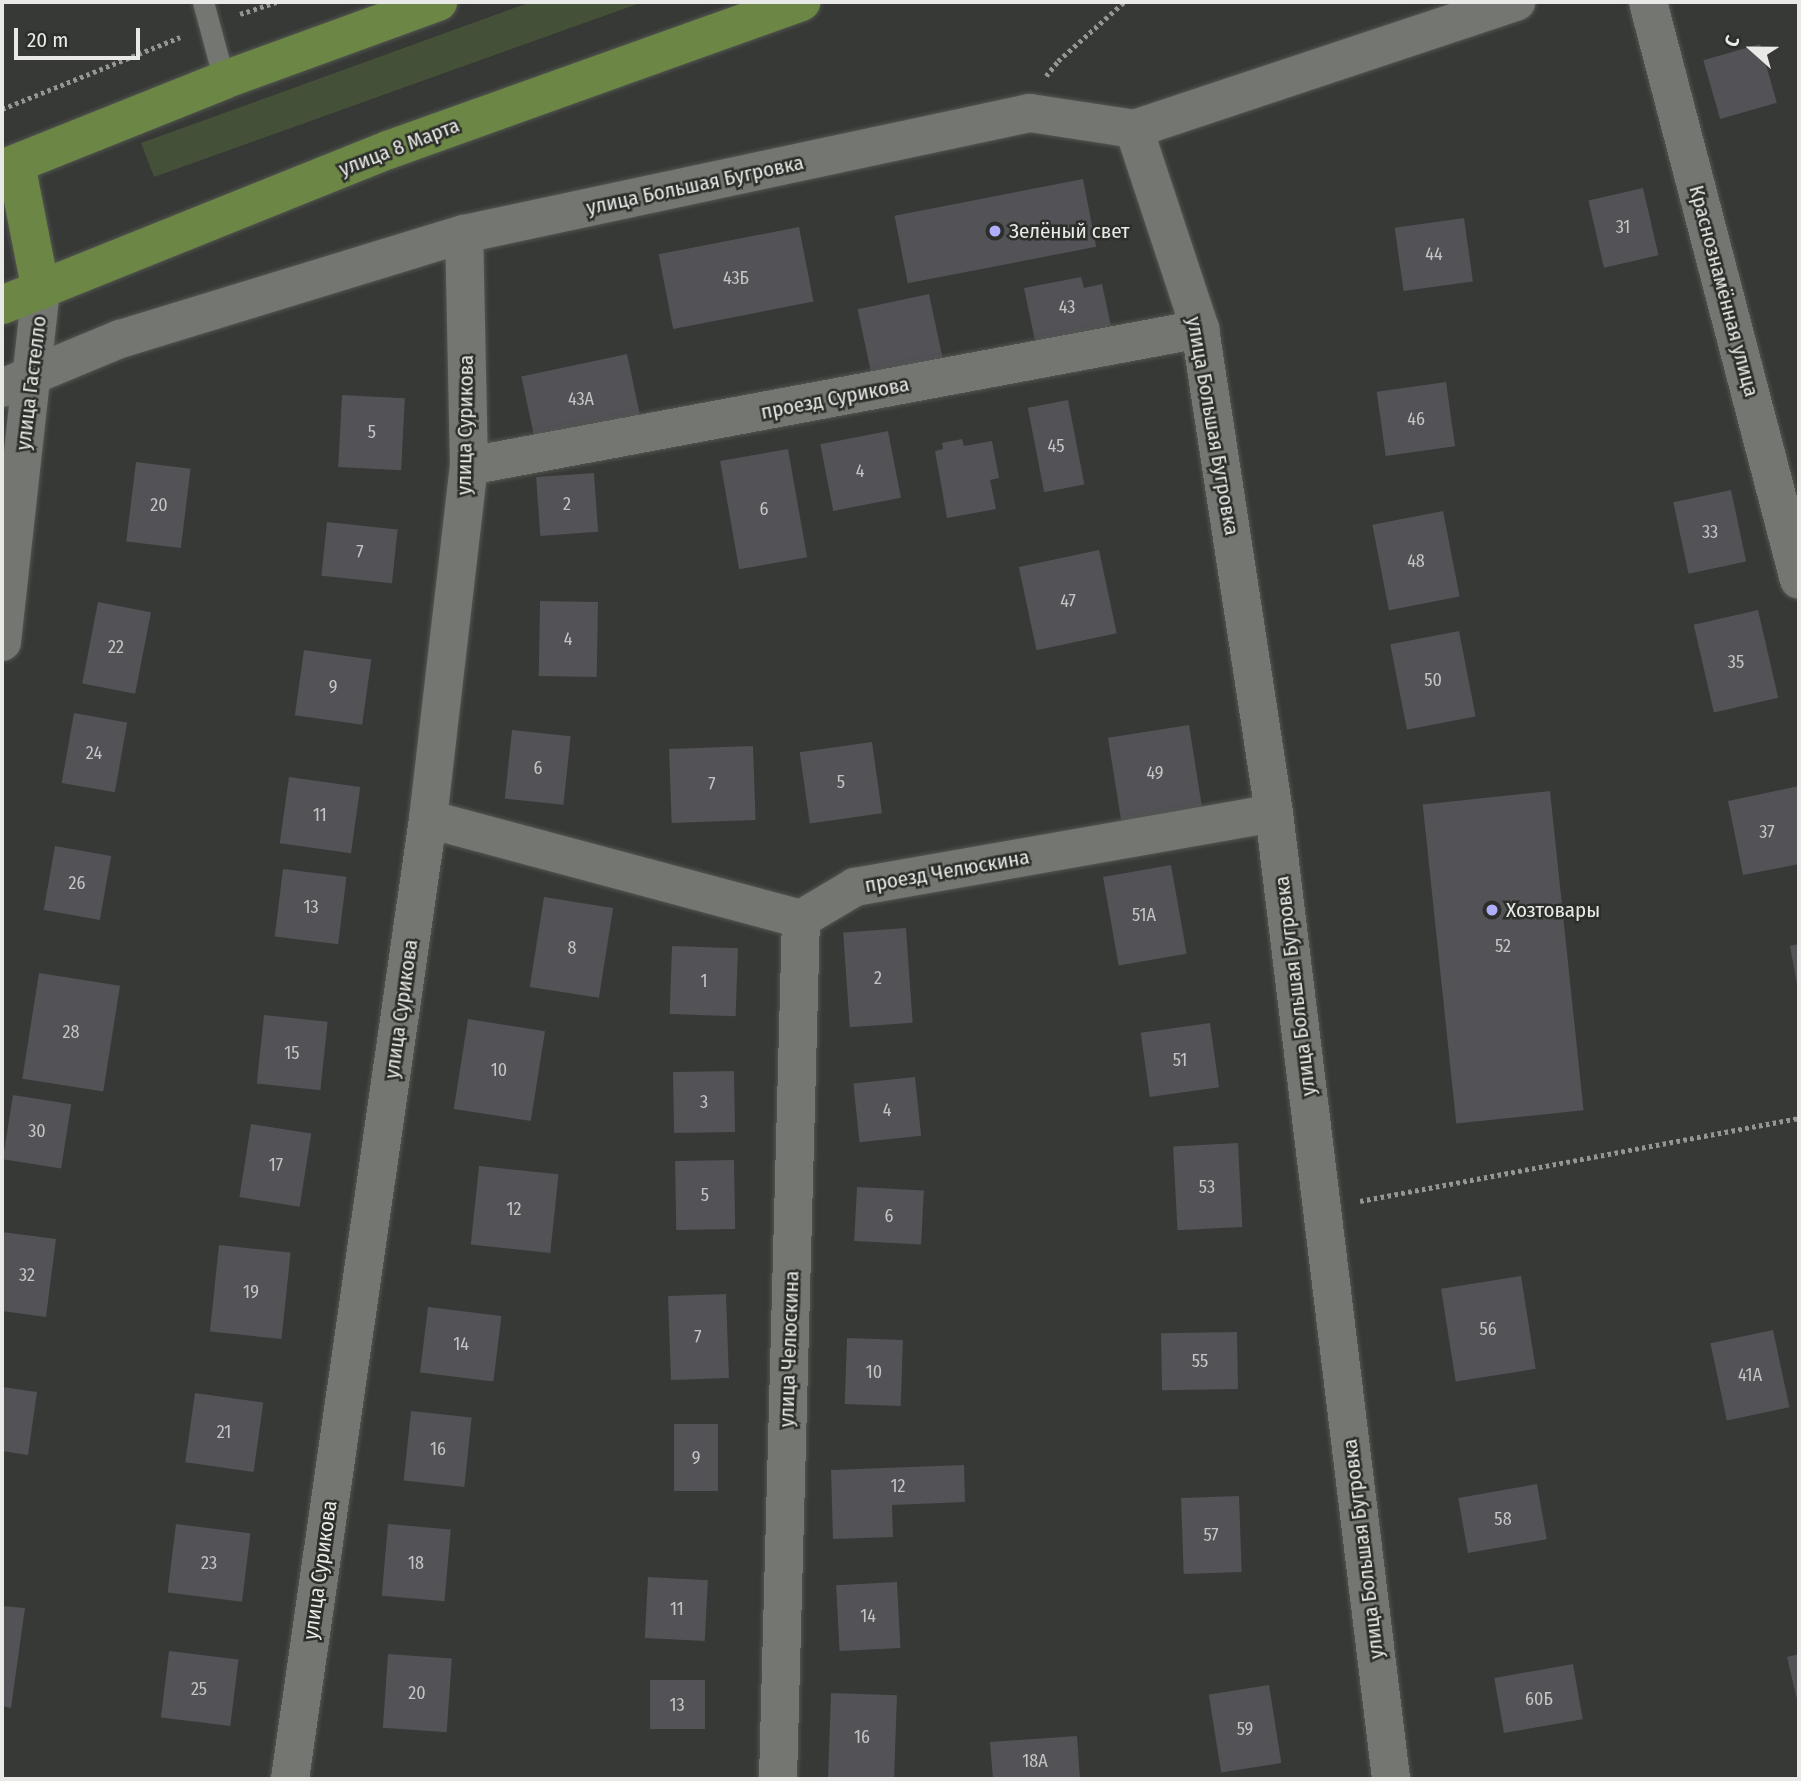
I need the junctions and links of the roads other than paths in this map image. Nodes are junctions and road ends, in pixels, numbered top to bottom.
1 (203, 2) edge
2 (438, 2) edge
3 (801, 2) edge
4 (1516, 2) edge
5 (1648, 2) edge
6 (223, 80) junction
7 (1134, 129) junction
8 (9, 167) edge
9 (464, 234) junction
10 (41, 291) junction
11 (2, 305) edge
12 (1200, 329) junction
13 (16, 384) edge
14 (469, 466) junction
15 (1799, 580) edge
16 (2, 642) edge
17 (1274, 813) junction
18 (428, 819) junction
19 (801, 919) junction
20 (290, 1779) edge
21 (778, 1779) edge
22 (1391, 1779) edge

1 - 6 lane
2 - 6 main road
3 - 10 main road, улица 8 Марта
4 - 7 street
5 - 15 street, Краснознамённая улица
6 - 8 main road
7 - 9 street, улица Большая Бугровка
7 - 12 street, улица Большая Бугровка
8 - 10 main road
9 - 13 street, улица Большая Бугровка
9 - 14 street, улица Сурикова
10 - 11 main road, улица 8 Марта
10 - 13 street, улица Гастелло
12 - 14 street, проезд Сурикова
12 - 17 street, улица Большая Бугровка
13 - 16 street, улица Гастелло
14 - 18 street, улица Сурикова
17 - 19 street, проезд Челюскина
17 - 22 street, улица Большая Бугровка
18 - 19 street
18 - 20 street, улица Сурикова
19 - 21 street, улица Челюскина

